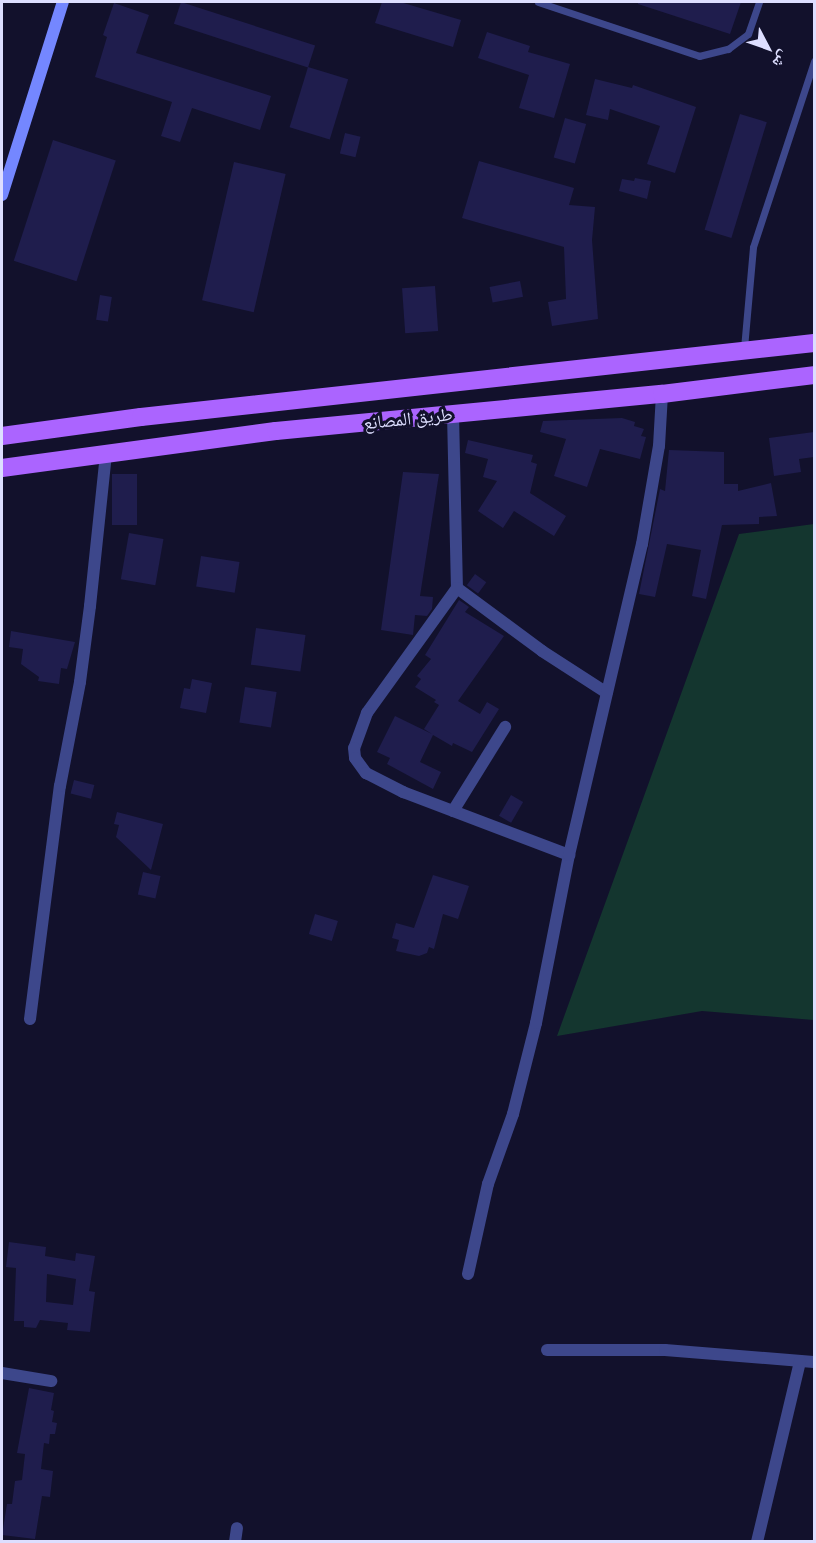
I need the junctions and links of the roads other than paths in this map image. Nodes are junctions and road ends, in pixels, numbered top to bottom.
1 (63, 2) edge
2 (538, 2) edge
3 (759, 2) edge
4 (814, 61) edge
5 (2, 195) edge
6 (814, 344) edge
7 (744, 352) junction
8 (814, 375) edge
9 (662, 394) junction
10 (453, 414) junction
11 (2, 436) edge
12 (106, 454) junction
13 (2, 468) edge
14 (457, 588) junction
15 (607, 693) junction
16 (505, 727) dead end
17 (453, 811) junction
18 (569, 855) junction
19 (30, 1019) dead end
20 (468, 1274) dead end
21 (546, 1350) dead end
22 (800, 1361) junction
23 (814, 1362) edge
24 (2, 1373) edge
25 (51, 1381) dead end
26 (237, 1528) dead end
27 (235, 1542) edge
28 (757, 1542) edge

1 - 5 street
2 - 3 lane
4 - 7 lane
6 - 7 main road, طريق المصانع
7 - 11 main road, طريق المصانع
8 - 9 main road, طريق المصانع
9 - 10 main road, طريق المصانع
9 - 15 street
10 - 12 main road, طريق المصانع
10 - 14 street
12 - 13 main road, طريق المصانع
12 - 19 street
14 - 15 street
14 - 17 street
15 - 18 street
16 - 17 street
17 - 18 street
18 - 20 street
21 - 22 street
22 - 23 street
22 - 28 street
24 - 25 street
26 - 27 street

